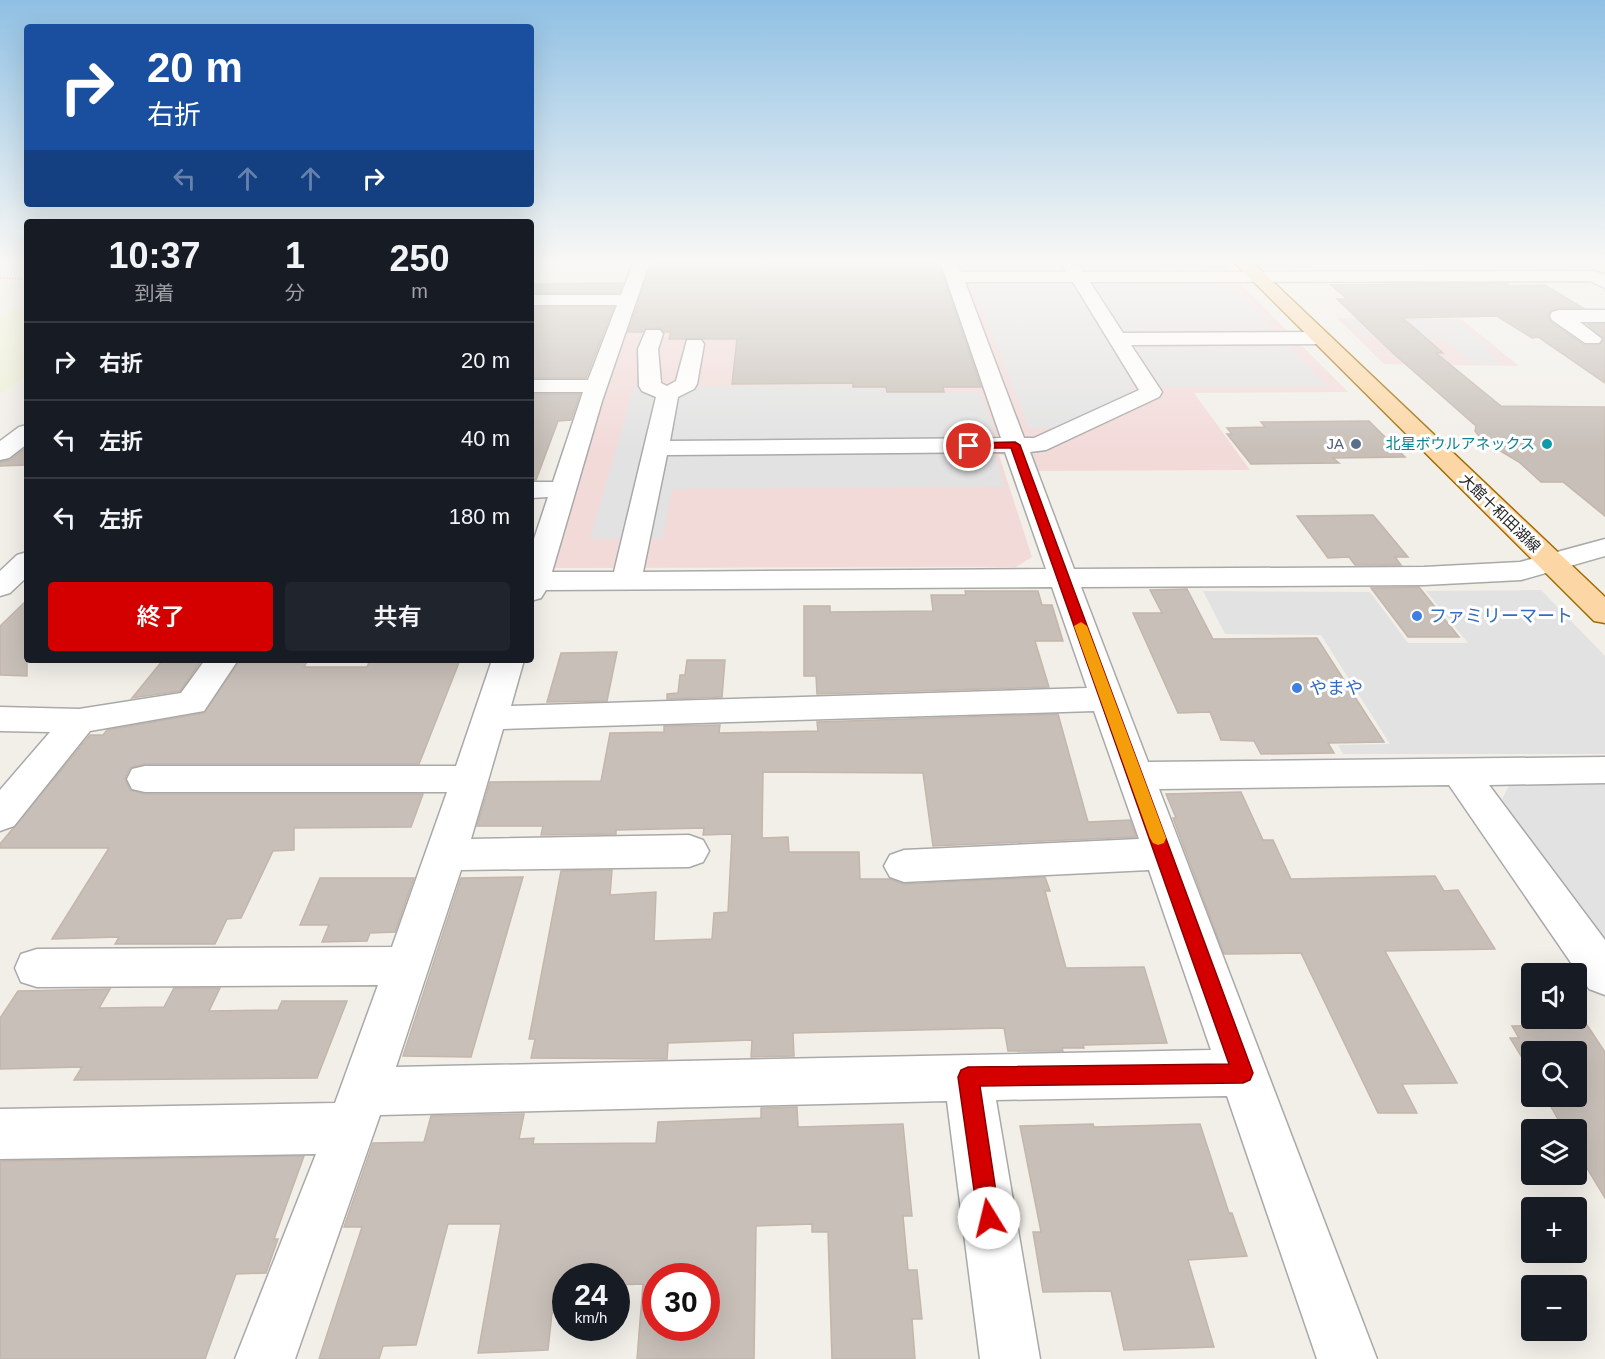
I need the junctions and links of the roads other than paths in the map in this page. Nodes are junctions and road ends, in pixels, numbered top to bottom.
1 (620, 324) edge
2 (971, 324) edge
3 (1108, 324) edge
4 (1306, 324) edge
5 (1570, 324) edge
6 (653, 334) dead end
7 (1320, 338) junction
8 (1117, 339) junction
9 (1592, 339) dead end
10 (694, 344) dead end
11 (534, 386) edge
12 (596, 386) junction
13 (668, 394) junction
14 (24, 434) edge
15 (1015, 445) junction
16 (656, 448) junction
17 (0, 453) edge
18 (564, 489) junction
19 (534, 490) edge
20 (1605, 547) edge
21 (1552, 564) junction
22 (24, 565) edge
23 (1605, 568) edge
24 (1062, 576) junction
25 (534, 578) edge
26 (627, 579) junction
27 (534, 584) edge
28 (7, 585) edge
29 (1605, 614) edge
30 (220, 663) edge
31 (507, 663) edge
32 (1109, 699) junction
33 (489, 718) junction
34 (0, 719) edge
35 (79, 721) junction
36 (1605, 770) edge
37 (1459, 772) junction
38 (1136, 776) junction
39 (145, 779) dead end
40 (469, 780) junction
41 (0, 816) edge
42 (689, 850) dead end
43 (1164, 854) junction
44 (446, 855) junction
45 (904, 866) dead end
46 (406, 966) junction
47 (36, 968) dead end
48 (1605, 975) edge
49 (1243, 1073) junction
50 (968, 1077) junction
51 (356, 1110) junction
52 (0, 1134) edge
53 (265, 1359) edge
54 (1010, 1359) edge
55 (1347, 1359) edge

1 - 12 street
2 - 15 street
3 - 8 street
4 - 7 main road, 大館十和田湖線
5 - 9 street
6 - 13 street
7 - 8 street
7 - 21 main road, 大館十和田湖線
8 - 15 street
10 - 13 street
11 - 12 street
12 - 18 street
13 - 16 street
14 - 17 street
15 - 16 street
15 - 24 street
16 - 26 street
18 - 19 street
18 - 25 street
20 - 21 street
21 - 23 street
21 - 24 street
21 - 29 main road, 大館十和田湖線
22 - 28 street
24 - 26 street
24 - 32 street
26 - 27 street
30 - 35 street
31 - 33 street
32 - 33 street
32 - 38 street
33 - 40 street
34 - 35 street
35 - 41 street
36 - 37 street
37 - 38 street
37 - 48 street
38 - 43 street
39 - 40 street
40 - 44 street
42 - 44 street
43 - 45 street
43 - 49 street
44 - 46 street
46 - 47 street
46 - 51 street
49 - 50 street
49 - 55 street
50 - 51 street
50 - 54 street
51 - 52 street
51 - 53 street

